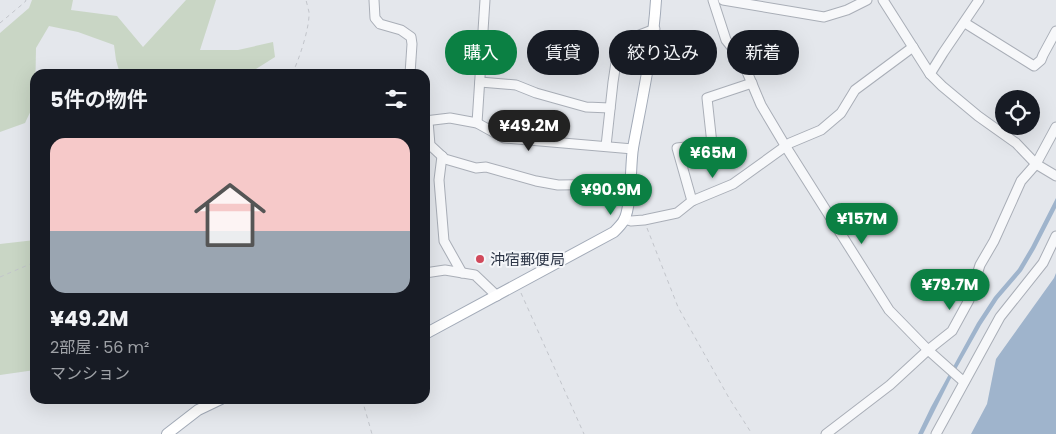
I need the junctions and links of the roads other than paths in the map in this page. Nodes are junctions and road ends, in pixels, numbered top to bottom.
1 (374, 0) edge
2 (486, 0) edge
3 (656, 0) edge
4 (713, 0) edge
5 (724, 0) edge
6 (867, 0) edge
7 (883, 0) edge
8 (980, 0) edge
9 (964, 24) junction
10 (655, 29) junction
11 (1056, 30) edge
12 (913, 47) junction
13 (410, 69) edge
14 (930, 74) junction
15 (480, 82) junction
16 (752, 83) junction
17 (610, 108) junction
18 (430, 120) edge
19 (477, 123) junction
20 (1056, 127) edge
21 (430, 145) edge
22 (606, 146) junction
23 (786, 147) junction
24 (633, 149) junction
25 (442, 156) junction
26 (1036, 164) junction
27 (1056, 176) edge
28 (629, 184) junction
29 (692, 200) junction
30 (624, 220) junction
31 (1056, 236) edge
32 (430, 272) edge
33 (462, 273) junction
34 (497, 296) junction
35 (430, 331) edge
36 (928, 350) junction
37 (960, 379) junction
38 (211, 404) edge
39 (167, 434) edge
40 (826, 434) edge
41 (936, 434) edge

1 - 13 street
2 - 15 street
3 - 10 main road
4 - 16 street
5 - 6 street
7 - 12 street
8 - 9 street
9 - 11 street
9 - 14 street
10 - 17 street
10 - 24 main road
12 - 14 street
12 - 23 street
14 - 26 street
15 - 17 street
15 - 19 street
16 - 23 street
16 - 29 street
17 - 22 street
18 - 19 street
19 - 22 street
20 - 26 street
21 - 25 street
22 - 24 street
23 - 29 street
23 - 36 street
24 - 28 main road
25 - 28 street
25 - 33 street
26 - 27 street
26 - 36 street
28 - 30 main road
29 - 30 street
30 - 34 main road
31 - 37 street
32 - 33 street
33 - 34 street
34 - 35 main road
36 - 37 street
36 - 40 street
37 - 41 street
38 - 39 main road

